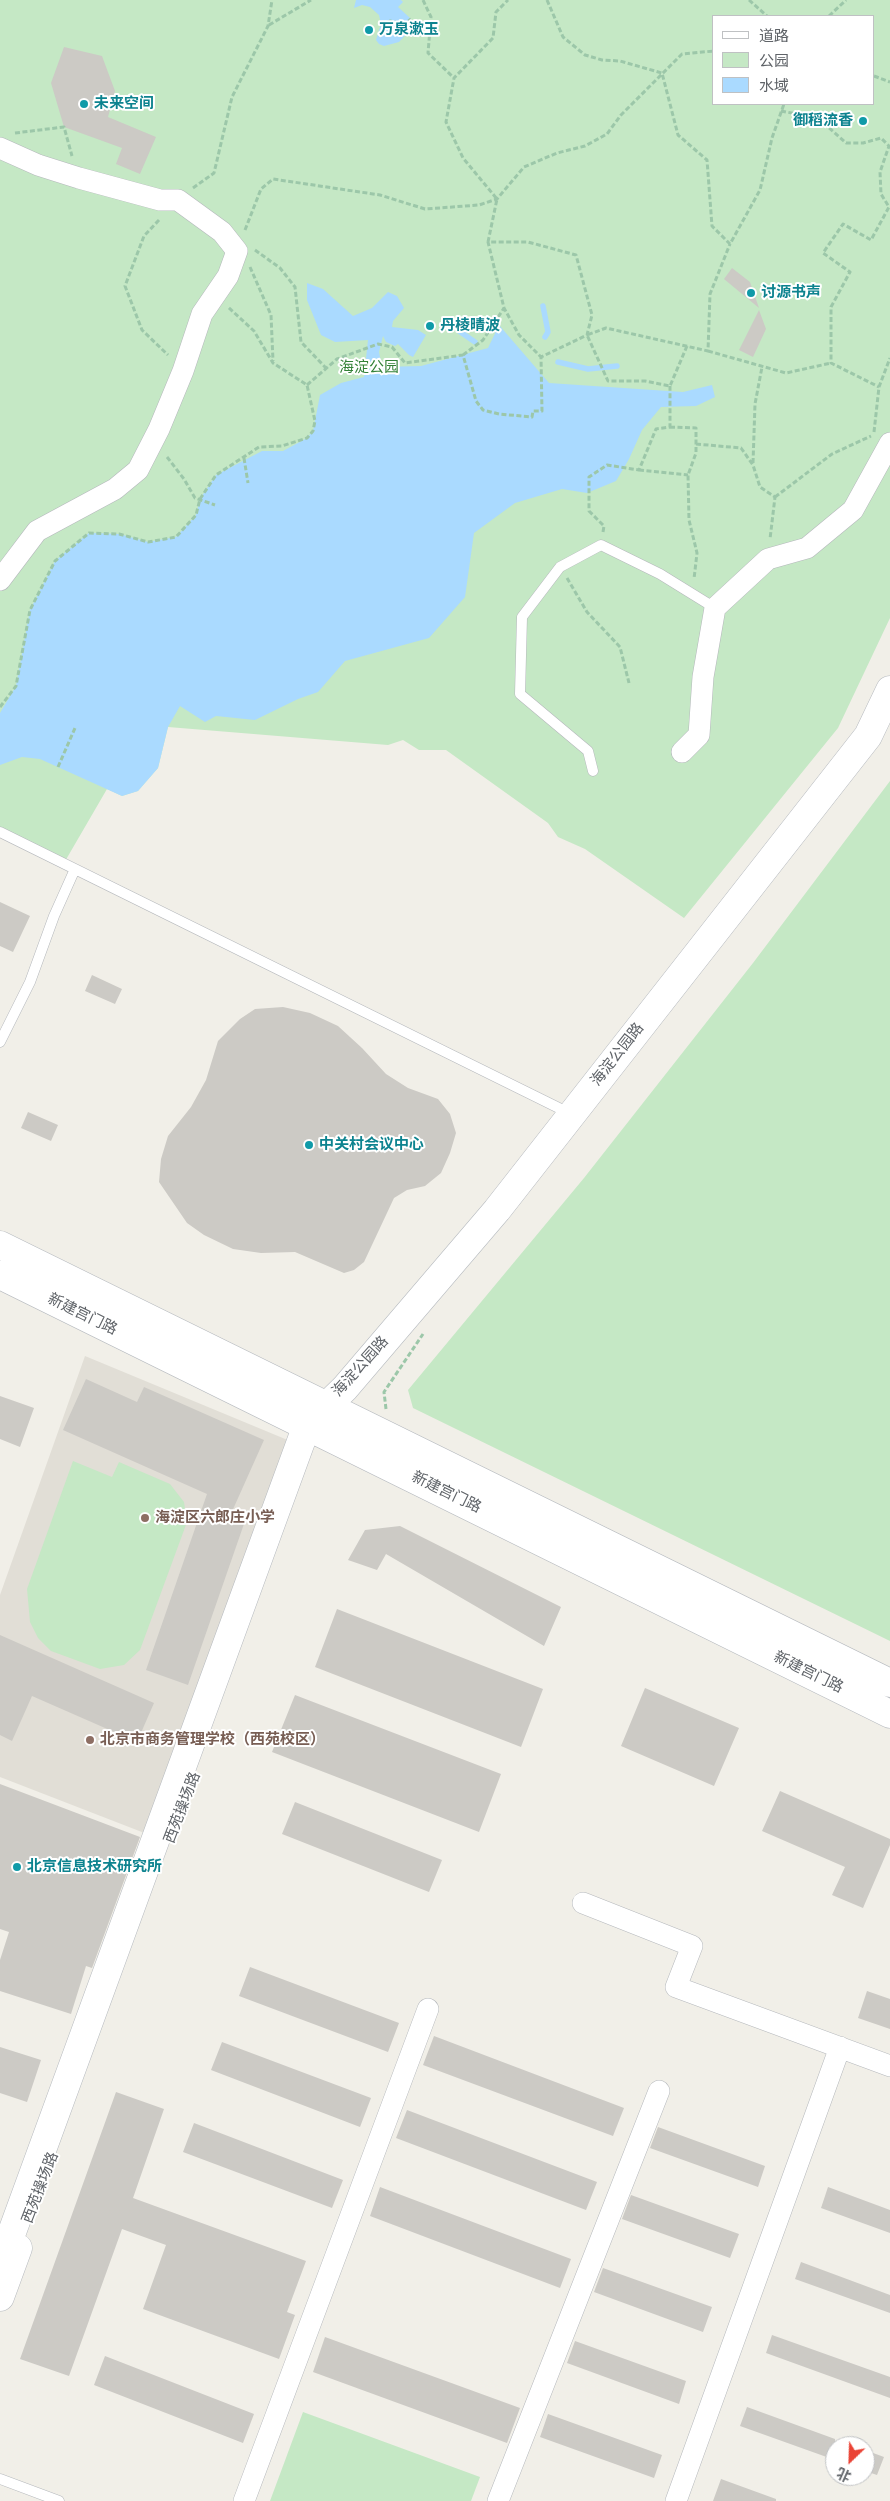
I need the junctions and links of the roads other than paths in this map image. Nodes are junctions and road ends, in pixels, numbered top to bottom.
1 (5, 141) edge
2 (890, 443) edge
3 (0, 580) edge
4 (715, 608) junction
5 (890, 690) edge
6 (682, 752) dead end
7 (593, 771) dead end
8 (0, 832) edge
9 (75, 869) junction
10 (0, 1042) edge
11 (571, 1114) junction
12 (0, 1245) edge
13 (0, 1275) edge
14 (326, 1404) junction
15 (315, 1429) junction
16 (890, 1683) edge
17 (890, 1714) edge
18 (582, 1903) dead end
19 (428, 2009) dead end
20 (840, 2047) junction
21 (890, 2066) edge
22 (659, 2091) dead end
23 (0, 2265) edge
24 (0, 2297) edge
25 (0, 2479) edge
26 (59, 2501) edge
27 (244, 2501) edge
28 (498, 2501) edge
29 (676, 2501) edge

1 - 3 street
2 - 4 street
4 - 6 street
4 - 7 lane
5 - 11 street, 海淀公园路
8 - 9 lane
9 - 10 lane
9 - 11 lane
11 - 14 street, 海淀公园路
12 - 14 street, 新建宫门路
13 - 15 street, 新建宫门路
14 - 15 street, 海淀公园路
14 - 16 street, 新建宫门路
15 - 17 street, 新建宫门路
15 - 23 street, 西苑操场路
15 - 24 street, 西苑操场路
18 - 20 street
19 - 27 street
20 - 21 street
20 - 29 street
22 - 28 street
25 - 26 lane

